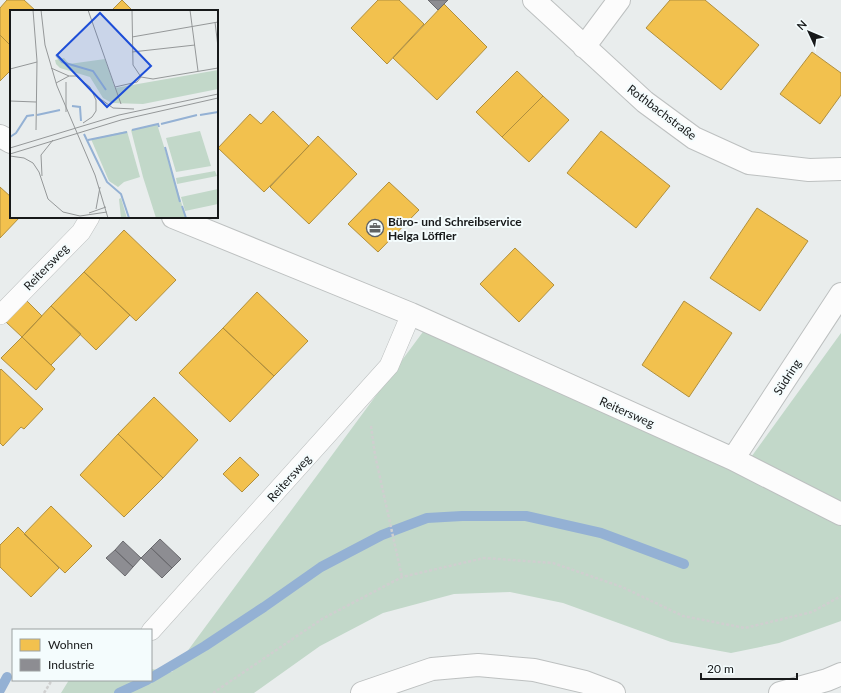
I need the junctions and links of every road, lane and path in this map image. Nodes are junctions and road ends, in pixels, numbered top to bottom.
1 (534, 0) edge
2 (619, 0) edge
3 (584, 47) junction
4 (0, 136) edge
5 (10, 141) edge
6 (841, 169) edge
7 (89, 218) edge
8 (175, 218) edge
9 (841, 294) edge
10 (411, 314) junction
11 (0, 315) edge
12 (366, 392) junction
13 (733, 459) junction
14 (841, 514) edge
15 (402, 577) junction
16 (841, 596) edge
17 (152, 630) edge
18 (841, 674) edge
19 (51, 681) edge
20 (390, 687) edge
21 (44, 693) edge
22 (213, 693) edge
23 (362, 693) edge
24 (614, 693) edge
25 (780, 693) edge

1 - 3 main road, Rothbachstraße
2 - 3 main road
3 - 6 main road, Rothbachstraße
4 - 5 main road
7 - 11 lane, Reitersweg
8 - 10 main road, Reitersweg
9 - 13 main road, Südring
10 - 12 lane, Reitersweg
10 - 13 main road, Reitersweg
12 - 15 path
12 - 17 lane, Reitersweg
13 - 14 main road, Reitersweg
15 - 16 path
15 - 22 path
18 - 25 main road
19 - 21 path
20 - 23 main road
20 - 24 main road

